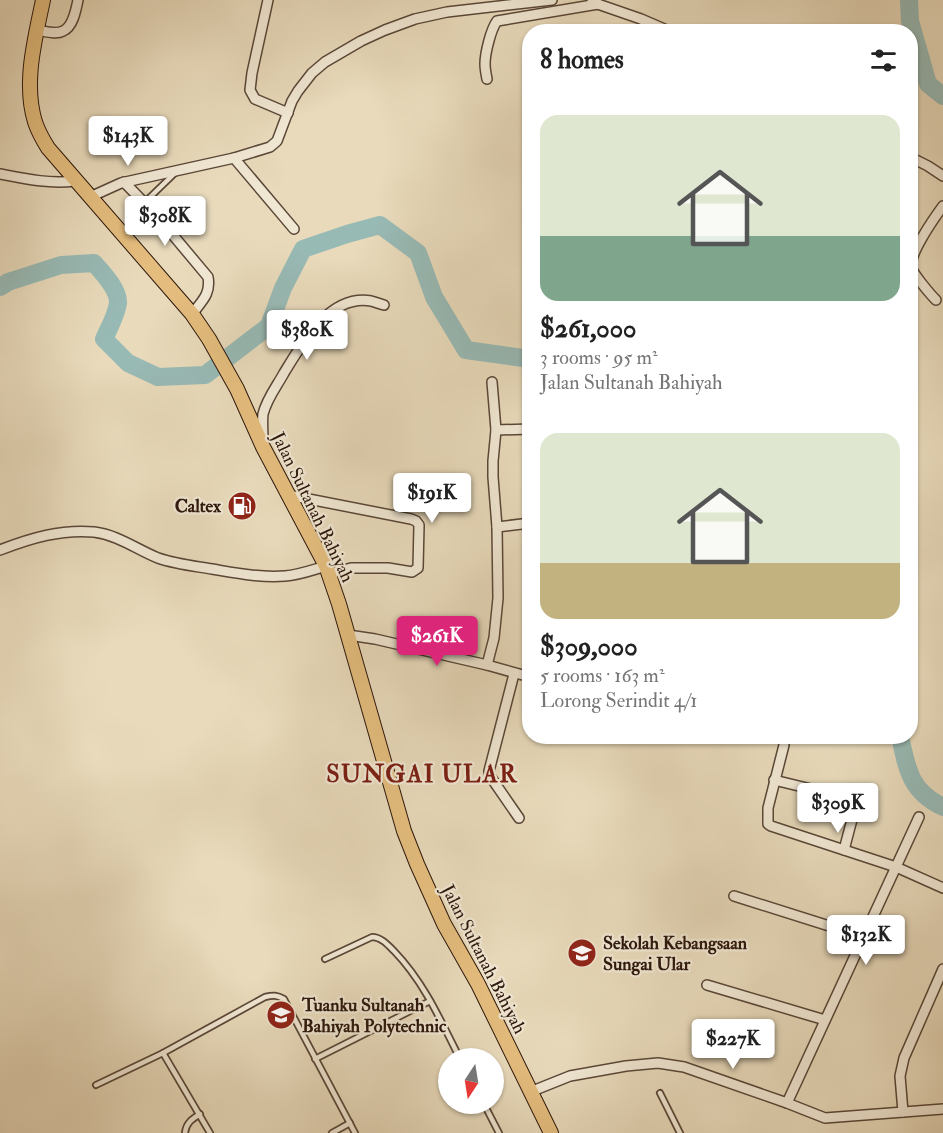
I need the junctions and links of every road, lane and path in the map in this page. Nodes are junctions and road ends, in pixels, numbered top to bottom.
1 (43, 0) edge
2 (78, 0) edge
3 (268, 0) edge
4 (552, 0) edge
5 (587, 0) edge
6 (598, 4) junction
7 (652, 24) edge
8 (37, 30) junction
9 (487, 79) dead end
10 (288, 113) junction
11 (234, 158) junction
12 (918, 162) edge
13 (178, 170) junction
14 (0, 174) edge
15 (943, 176) edge
16 (75, 181) junction
17 (124, 182) junction
18 (90, 197) junction
19 (144, 203) junction
20 (943, 206) edge
21 (294, 229) dead end
22 (918, 249) edge
23 (918, 277) edge
24 (936, 300) dead end
25 (384, 305) dead end
26 (192, 314) junction
27 (492, 382) dead end
28 (522, 429) edge
29 (496, 430) junction
30 (263, 447) junction
31 (288, 495) junction
32 (522, 524) edge
33 (497, 527) junction
34 (0, 550) edge
35 (327, 570) junction
36 (348, 635) junction
37 (488, 665) junction
38 (514, 674) junction
39 (522, 676) edge
40 (784, 745) dead end
41 (774, 780) junction
42 (919, 817) dead end
43 (519, 818) dead end
44 (844, 850) junction
45 (896, 867) junction
46 (943, 888) edge
47 (734, 896) dead end
48 (864, 937) junction
49 (325, 960) dead end
50 (943, 969) edge
51 (706, 985) dead end
52 (430, 1001) junction
53 (825, 1020) junction
54 (454, 1048) edge
55 (163, 1053) junction
56 (315, 1059) junction
57 (96, 1085) dead end
58 (530, 1092) junction
59 (660, 1093) dead end
60 (787, 1103) junction
61 (943, 1108) edge
62 (903, 1112) junction
63 (200, 1114) junction
64 (489, 1114) edge
65 (350, 1123) junction
66 (184, 1133) edge
67 (210, 1133) edge
68 (332, 1133) edge
69 (355, 1133) edge
70 (499, 1133) edge
71 (551, 1133) edge
72 (680, 1133) edge

1 - 8 main road, Jalan Sultanah Bahiyah
2 - 8 street
3 - 10 street
4 - 10 street
5 - 6 street
6 - 7 street
6 - 9 street
8 - 16 main road, Jalan Sultanah Bahiyah
10 - 11 street
11 - 13 street
11 - 21 street
12 - 15 street
13 - 17 street
13 - 19 lane
14 - 16 street
16 - 18 main road, Jalan Sultanah Bahiyah
17 - 18 street
17 - 19 street
18 - 26 main road, Jalan Sultanah Bahiyah
19 - 26 street
20 - 22 street
23 - 24 street
25 - 30 street
26 - 30 main road, Jalan Sultanah Bahiyah
27 - 29 street
28 - 29 street
29 - 33 street
30 - 31 main road, Jalan Sultanah Bahiyah
31 - 35 main road, Jalan Sultanah Bahiyah
31 - 35 street
32 - 33 street
33 - 37 street
34 - 35 street
35 - 36 main road, Jalan Sultanah Bahiyah
36 - 37 street
36 - 58 main road, Jalan Sultanah Bahiyah
37 - 38 street
38 - 39 street
38 - 43 street
40 - 41 street
41 - 44 street
41 - 44 street
42 - 45 street
44 - 45 street
45 - 46 street
45 - 48 street
47 - 48 street
48 - 53 street
49 - 52 lane
50 - 62 street
51 - 53 street
52 - 54 lane
52 - 56 lane
53 - 60 street
55 - 56 lane
55 - 57 lane
55 - 63 lane
56 - 65 lane
58 - 60 street
58 - 71 main road, Jalan Sultanah Bahiyah
59 - 72 lane
60 - 62 street
61 - 62 street
63 - 66 lane
63 - 67 lane
64 - 70 lane
65 - 68 lane
65 - 69 lane

